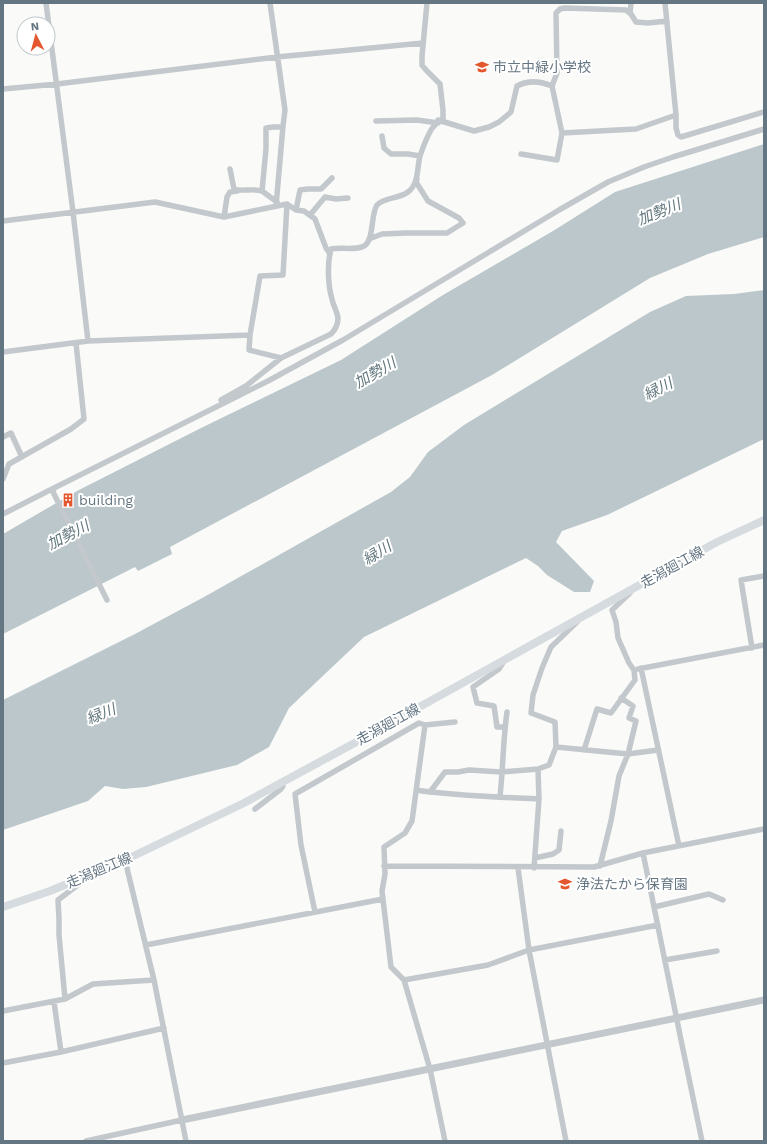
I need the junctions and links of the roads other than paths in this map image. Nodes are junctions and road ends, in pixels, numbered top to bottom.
1 (46, 3) edge
2 (270, 3) edge
3 (427, 3) edge
4 (631, 3) edge
5 (665, 3) edge
6 (630, 13) junction
7 (667, 21) junction
8 (423, 43) junction
9 (277, 57) junction
10 (56, 84) junction
11 (552, 86) junction
12 (3, 89) edge
13 (764, 112) edge
14 (676, 115) junction
15 (376, 121) dead end
16 (440, 122) junction
17 (283, 127) junction
18 (764, 129) edge
19 (562, 133) junction
20 (382, 136) dead end
21 (520, 154) dead end
22 (420, 156) junction
23 (230, 169) dead end
24 (417, 175) junction
25 (332, 178) dead end
26 (323, 187) junction
27 (237, 190) junction
28 (262, 191) junction
29 (325, 197) junction
30 (348, 198) dead end
31 (276, 204) junction
32 (287, 204) junction
33 (296, 210) junction
34 (73, 212) junction
35 (310, 215) junction
36 (224, 217) junction
37 (3, 221) edge
38 (369, 239) junction
39 (330, 254) junction
40 (250, 335) junction
41 (88, 342) junction
42 (76, 343) junction
43 (3, 352) edge
44 (281, 358) junction
45 (222, 404) junction
46 (3, 438) edge
47 (22, 457) junction
48 (3, 478) edge
49 (54, 490) junction
50 (3, 514) edge
51 (764, 520) edge
52 (764, 576) edge
53 (636, 587) junction
54 (107, 600) dead end
55 (583, 616) junction
56 (764, 645) edge
57 (752, 648) junction
58 (506, 660) junction
59 (641, 668) junction
60 (634, 670) junction
61 (622, 698) junction
62 (507, 712) dead end
63 (455, 722) dead end
64 (425, 724) junction
65 (505, 728) junction
66 (556, 747) junction
67 (584, 750) junction
68 (658, 750) junction
69 (628, 754) junction
70 (538, 770) junction
71 (503, 772) junction
72 (282, 783) junction
73 (416, 790) junction
74 (430, 792) junction
75 (500, 797) junction
76 (538, 799) junction
77 (255, 809) dead end
78 (764, 829) edge
79 (561, 830) dead end
80 (679, 846) junction
81 (643, 854) junction
82 (535, 858) junction
83 (125, 860) junction
84 (384, 866) junction
85 (600, 866) junction
86 (518, 868) junction
87 (534, 868) junction
88 (94, 873) junction
89 (383, 899) junction
90 (723, 900) dead end
91 (3, 907) edge
92 (654, 907) junction
93 (315, 912) junction
94 (658, 925) junction
95 (146, 945) junction
96 (528, 950) junction
97 (717, 951) dead end
98 (666, 960) junction
99 (154, 980) junction
100 (404, 980) junction
101 (65, 999) junction
102 (764, 1000) edge
103 (54, 1002) junction
104 (3, 1011) edge
105 (677, 1018) junction
106 (164, 1028) junction
107 (547, 1045) junction
108 (61, 1052) junction
109 (3, 1063) edge
110 (430, 1069) junction
111 (182, 1120) junction
112 (86, 1141) edge
113 (186, 1141) edge
114 (445, 1141) edge
115 (566, 1141) edge
116 (702, 1141) edge

1 - 10 street
2 - 9 street
3 - 8 street
4 - 6 street
5 - 7 street
6 - 7 street
6 - 11 street
7 - 14 street
8 - 9 street
8 - 16 street
9 - 10 street
9 - 17 street
10 - 12 street
10 - 34 street
11 - 16 street
11 - 19 street
13 - 14 street
14 - 19 street
15 - 16 street
16 - 22 street
17 - 28 street
17 - 31 street
18 - 45 street
19 - 21 street
20 - 22 street
22 - 24 street
23 - 27 street
24 - 38 street
24 - 38 street
25 - 26 street
26 - 29 street
26 - 33 street
27 - 28 street
27 - 36 street
28 - 31 street
29 - 30 street
29 - 35 street
31 - 32 street
31 - 36 street
32 - 33 street
32 - 40 street
33 - 35 street
34 - 36 street
34 - 37 street
34 - 41 street
35 - 39 street
38 - 39 street
39 - 44 street
40 - 41 street
40 - 44 street
41 - 42 street
42 - 43 street
42 - 47 street
44 - 45 street
45 - 49 street
46 - 47 street
47 - 48 street
49 - 50 street
49 - 54 street
51 - 53 main road, 走潟廻江線
52 - 57 street
53 - 55 main road, 走潟廻江線
53 - 60 street
55 - 58 main road, 走潟廻江線
55 - 66 street
56 - 57 street
57 - 59 street
58 - 65 street
58 - 72 main road, 走潟廻江線
59 - 60 street
59 - 68 street
60 - 61 street
61 - 67 street
61 - 69 street
62 - 65 street
63 - 64 street
64 - 73 street
64 - 93 street
65 - 71 street
66 - 67 street
66 - 70 street
67 - 69 street
68 - 69 street
68 - 80 street
69 - 85 street
70 - 71 street
70 - 76 street
71 - 74 street
71 - 75 street
72 - 77 street
72 - 83 main road, 走潟廻江線
73 - 74 street
73 - 84 street
74 - 75 street
75 - 76 street
76 - 82 street
78 - 80 street
79 - 82 street
80 - 81 street
81 - 85 street
81 - 92 street
82 - 87 street
83 - 88 main road, 走潟廻江線
83 - 95 street
84 - 86 street
84 - 89 street
85 - 87 street
86 - 87 street
86 - 96 street
88 - 91 main road, 走潟廻江線
88 - 101 street
89 - 93 street
89 - 100 street
90 - 92 street
92 - 94 street
93 - 95 street
94 - 96 street
94 - 98 street
95 - 99 street
96 - 100 street
96 - 107 street
97 - 98 street
98 - 105 street
99 - 101 street
99 - 106 street
100 - 110 street
101 - 103 street
102 - 105 street
103 - 104 street
103 - 108 street
105 - 107 street
105 - 116 street
106 - 108 street
106 - 111 street
107 - 110 street
107 - 115 street
108 - 109 street
110 - 111 street
110 - 114 street
111 - 112 street
111 - 113 street

